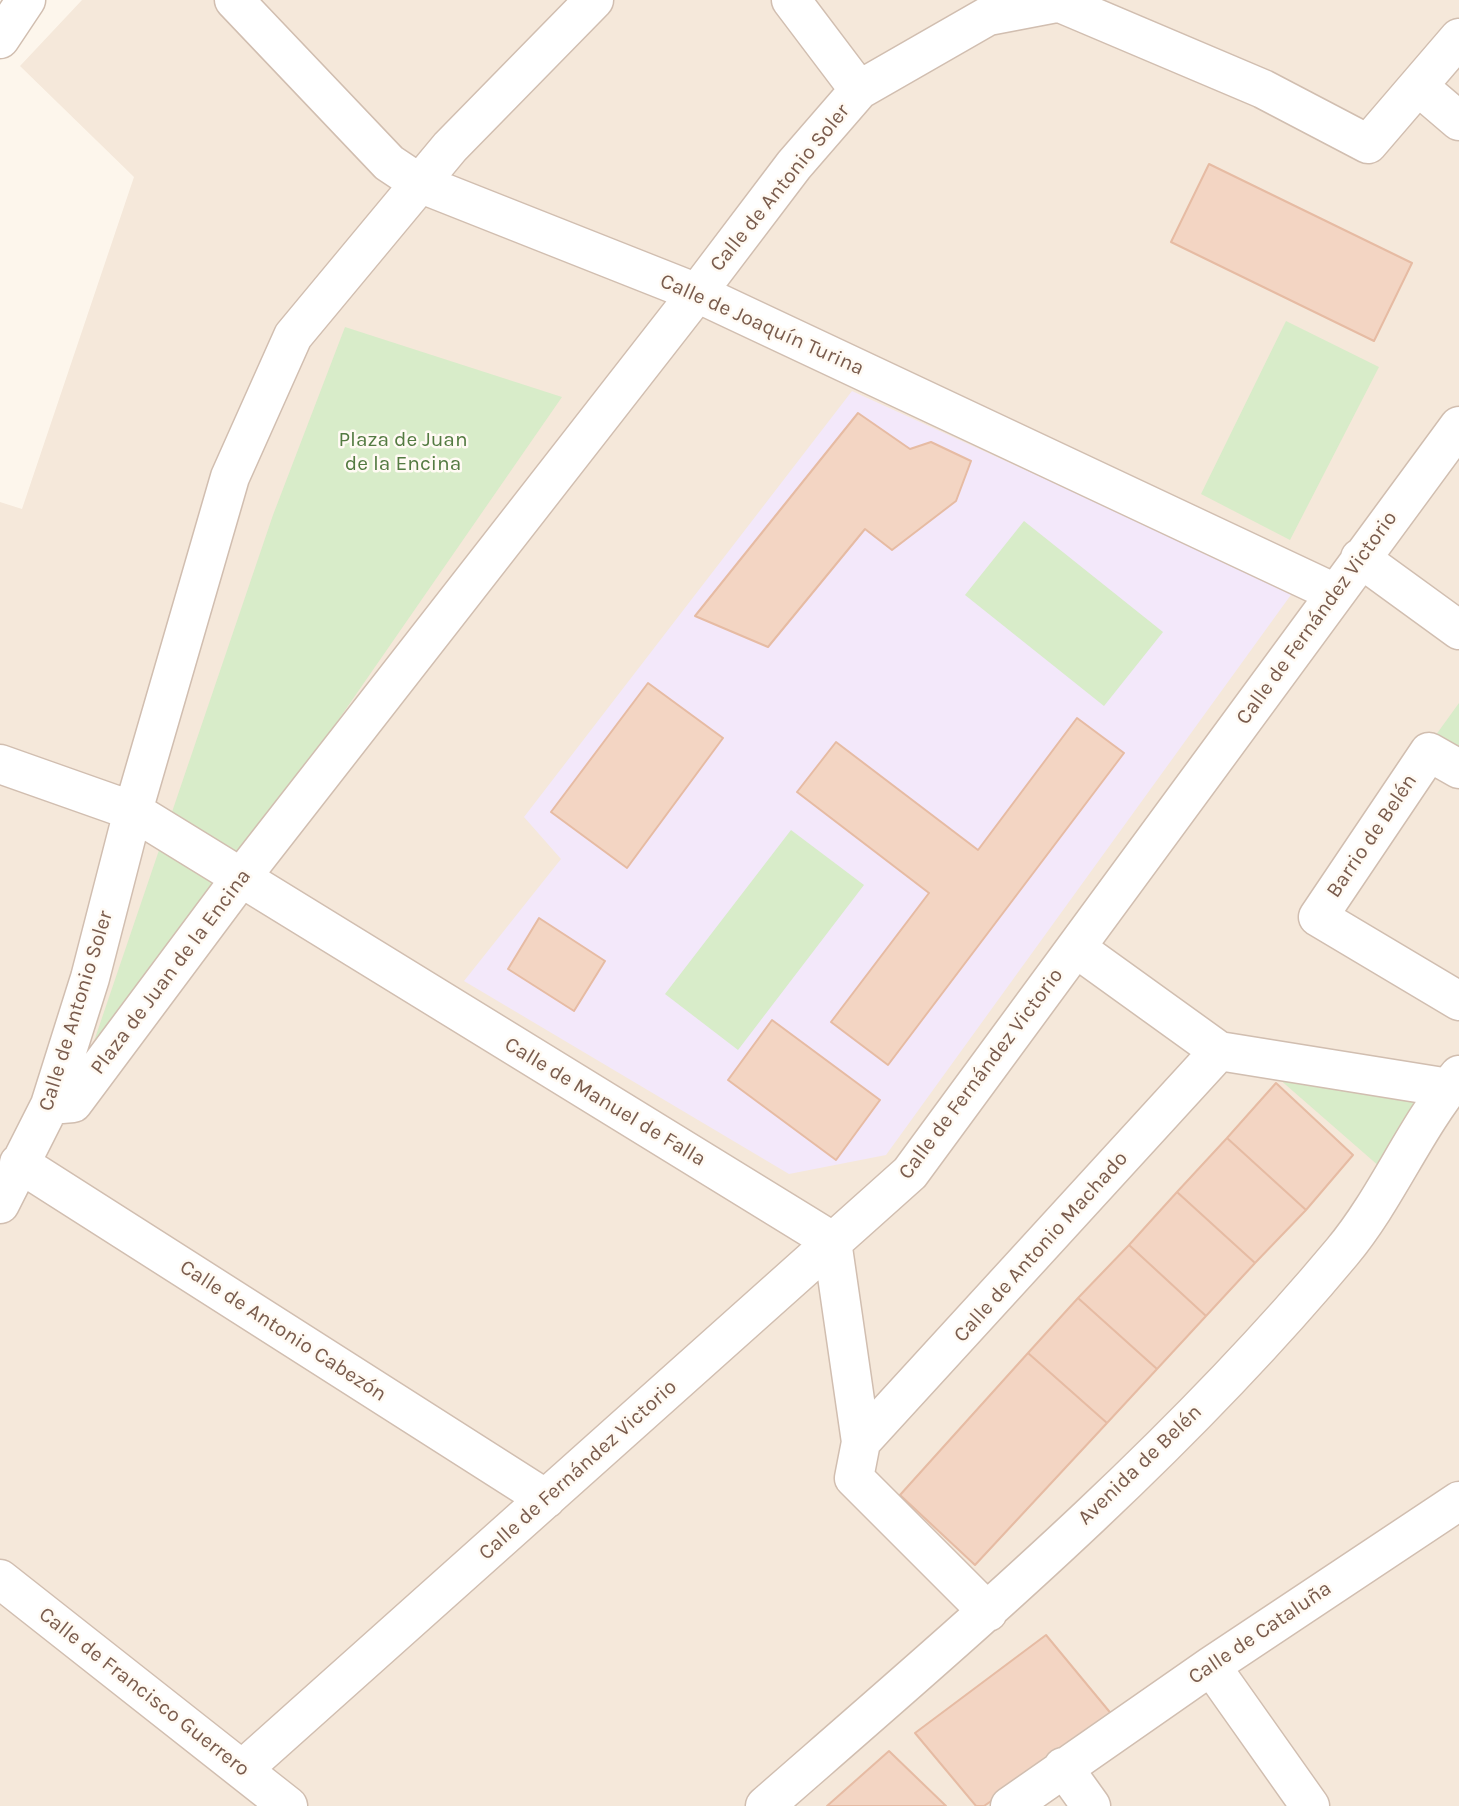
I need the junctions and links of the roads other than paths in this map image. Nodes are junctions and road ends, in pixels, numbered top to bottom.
1 (26, 0) edge
2 (234, 0) edge
3 (594, 0) edge
4 (791, 0) edge
5 (1055, 1) edge
6 (1459, 38) edge
7 (0, 39) edge
8 (1418, 86) junction
9 (859, 90) junction
10 (1459, 121) edge
11 (419, 183) junction
12 (697, 293) junction
13 (1459, 426) edge
14 (1360, 558) junction
15 (1335, 593) junction
16 (1459, 630) edge
17 (0, 764) edge
18 (1459, 769) edge
19 (133, 811) junction
20 (240, 879) junction
21 (1076, 948) junction
22 (1459, 1001) edge
23 (1219, 1051) junction
24 (1454, 1081) edge
25 (50, 1105) junction
26 (19, 1163) junction
27 (0, 1204) edge
28 (832, 1241) junction
29 (861, 1442) junction
30 (546, 1499) junction
31 (1459, 1501) edge
32 (0, 1580) edge
33 (988, 1612) junction
34 (1211, 1665) junction
35 (1063, 1767) junction
36 (243, 1769) junction
37 (288, 1806) edge
38 (765, 1806) edge
39 (1010, 1806) edge
40 (1091, 1806) edge
41 (1310, 1806) edge

1 - 7 street
2 - 11 street, Calle de Joaquín Turina
3 - 11 street
4 - 9 street
5 - 8 street
5 - 9 street, Calle de Antonio Soler
6 - 8 street
8 - 10 street
9 - 12 street, Calle de Antonio Soler
11 - 12 street, Calle de Joaquín Turina
11 - 19 street
12 - 15 street, Calle de Joaquín Turina
12 - 20 street, Plaza de Juan de la Encina
13 - 14 street, Calle de Fernández Victorio
14 - 15 street, Calle de Fernández Victorio
14 - 16 street
15 - 21 street, Calle de Fernández Victorio
17 - 19 street, Calle de Manuel de Falla
18 - 22 street, Barrio de Belén
19 - 20 street, Calle de Manuel de Falla
19 - 25 street, Calle de Antonio Soler
20 - 25 street, Plaza de Juan de la Encina
20 - 28 street, Calle de Manuel de Falla
21 - 23 street
21 - 28 street, Calle de Fernández Victorio
23 - 24 street
23 - 29 street, Calle de Antonio Machado
24 - 33 street, Avenida de Belén
25 - 26 street, Calle de Antonio Soler
26 - 27 street, Calle de Antonio Soler
26 - 30 street, Calle de Antonio Cabezón
28 - 29 street
28 - 30 street, Calle de Fernández Victorio
29 - 33 street
30 - 36 street, Calle de Fernández Victorio
31 - 34 street, Calle de Cataluña
32 - 36 street, Calle de Francisco Guerrero
33 - 38 street, Avenida de Belén
34 - 35 street, Calle de Cataluña
34 - 41 street
35 - 39 street, Calle de Cataluña
35 - 40 street
36 - 37 street, Calle de Francisco Guerrero

